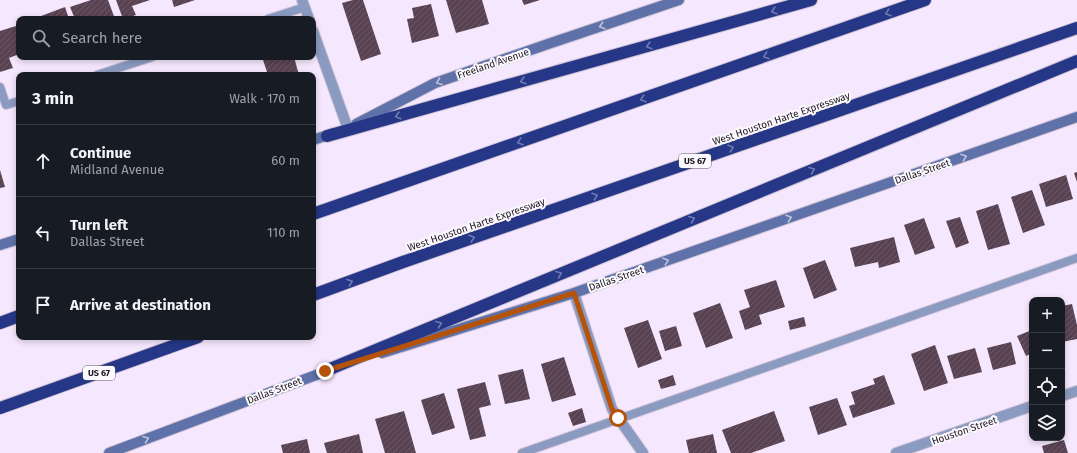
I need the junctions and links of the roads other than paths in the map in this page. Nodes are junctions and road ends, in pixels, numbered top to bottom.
1 (679, 0) edge
2 (811, 0) edge
3 (925, 0) edge
4 (303, 4) edge
5 (275, 16) edge
6 (308, 16) edge
7 (1077, 28) edge
8 (316, 39) edge
9 (143, 60) edge
10 (1077, 61) edge
11 (106, 72) edge
12 (0, 87) edge
13 (16, 101) edge
14 (1077, 117) edge
15 (348, 128) junction
16 (327, 136) junction
17 (316, 139) edge
18 (316, 213) edge
19 (16, 239) edge
20 (0, 245) edge
21 (1077, 258) edge
22 (574, 293) junction
23 (316, 294) edge
24 (16, 317) edge
25 (0, 323) edge
26 (190, 340) edge
27 (325, 371) junction
28 (1077, 391) edge
29 (1065, 395) edge
30 (1029, 407) edge
31 (0, 408) edge
32 (618, 418) junction
33 (110, 453) edge
34 (522, 453) edge
35 (643, 453) edge
36 (896, 453) edge

1 -> 15 main road, Freeland Avenue
2 -> 16 highway
3 -> 18 highway
4 - 5 lane
4 - 6 street
23 -> 7 highway, West Houston Harte Expressway / US 67
8 - 15 street
9 - 11 lane
27 -> 10 highway
12 - 13 lane
22 -> 14 main road, Dallas Street
15 - 16 main road, Freeland Avenue
16 - 17 main road, Freeland Avenue
19 - 20 main road
21 - 32 lane
22 - 27 main road, Dallas Street
22 - 32 street
24 - 25 highway
26 - 31 highway, US 67
33 -> 27 main road, Dallas Street
28 - 29 street
30 - 36 street, Houston Street
32 - 34 lane
32 - 35 street

